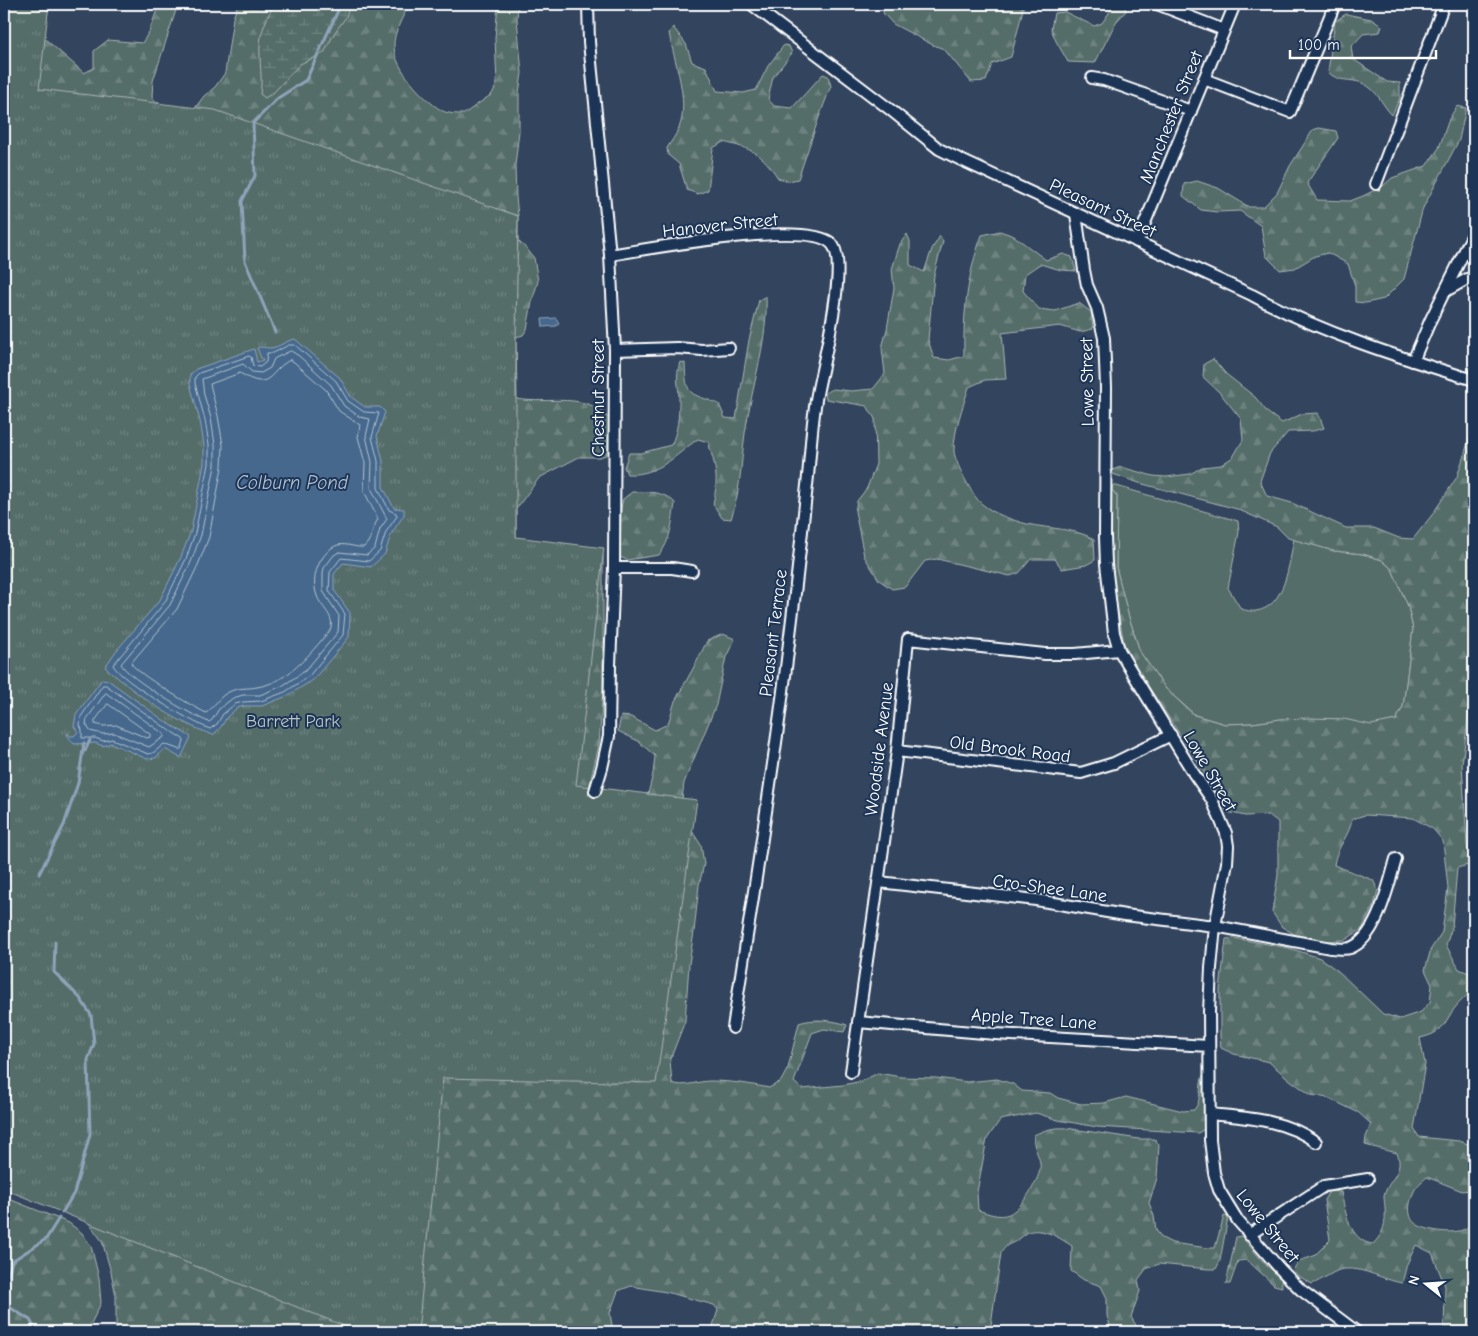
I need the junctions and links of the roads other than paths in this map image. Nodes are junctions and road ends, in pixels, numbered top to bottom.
1 (588, 4) edge
2 (751, 4) edge
3 (1157, 4) edge
4 (1234, 4) edge
5 (1336, 4) edge
6 (1444, 4) edge
7 (1224, 30) junction
8 (1092, 78) dead end
9 (1204, 79) junction
10 (1191, 111) junction
11 (1376, 184) dead end
12 (1076, 214) junction
13 (1474, 232) edge
14 (1137, 242) junction
15 (831, 243) joint
16 (1470, 253) edge
17 (610, 255) junction
18 (1474, 277) edge
19 (1445, 291) junction
20 (729, 348) dead end
21 (615, 350) junction
22 (1413, 361) junction
23 (1474, 380) edge
24 (614, 568) junction
25 (692, 571) dead end
26 (1119, 650) junction
27 (1171, 735) junction
28 (897, 751) junction
29 (595, 790) dead end
30 (1396, 859) dead end
31 (879, 882) junction
32 (1216, 926) junction
33 (858, 1022) junction
34 (733, 1028) dead end
35 (1209, 1046) junction
36 (851, 1072) dead end
37 (1210, 1114) junction
38 (1316, 1142) dead end
39 (1368, 1179) dead end
40 (1250, 1235) junction
41 (1357, 1332) edge

1 - 17 street, Chestnut Street
2 - 12 street, Pleasant Street
3 - 7 street
4 - 7 street, Manchester Street
5 - 9 street
6 - 11 street
7 - 9 street, Manchester Street
8 - 10 street
9 - 10 street, Manchester Street
10 - 14 street, Manchester Street
12 - 14 street, Pleasant Street
12 - 26 street, Lowe Street
13 - 16 street
14 - 22 street, Pleasant Street
15 - 17 street, Hanover Street
15 - 34 street, Pleasant Terrace
16 - 19 street
17 - 21 street, Chestnut Street
18 - 19 street
19 - 22 street
20 - 21 street
21 - 24 street, Chestnut Street
22 - 23 street, Pleasant Street
24 - 25 street
24 - 29 street, Chestnut Street
26 - 27 street, Lowe Street
26 - 28 street, Woodside Avenue
27 - 28 street, Old Brook Road
27 - 32 street, Lowe Street
28 - 31 street, Woodside Avenue
30 - 32 street, Cro-Shee Lane
31 - 32 street, Cro-Shee Lane
31 - 33 street, Woodside Avenue
32 - 35 street, Lowe Street
33 - 35 street, Apple Tree Lane
33 - 36 street, Woodside Avenue
35 - 37 street, Lowe Street
37 - 38 street
37 - 40 street, Lowe Street
39 - 40 street
40 - 41 street, Lowe Street

